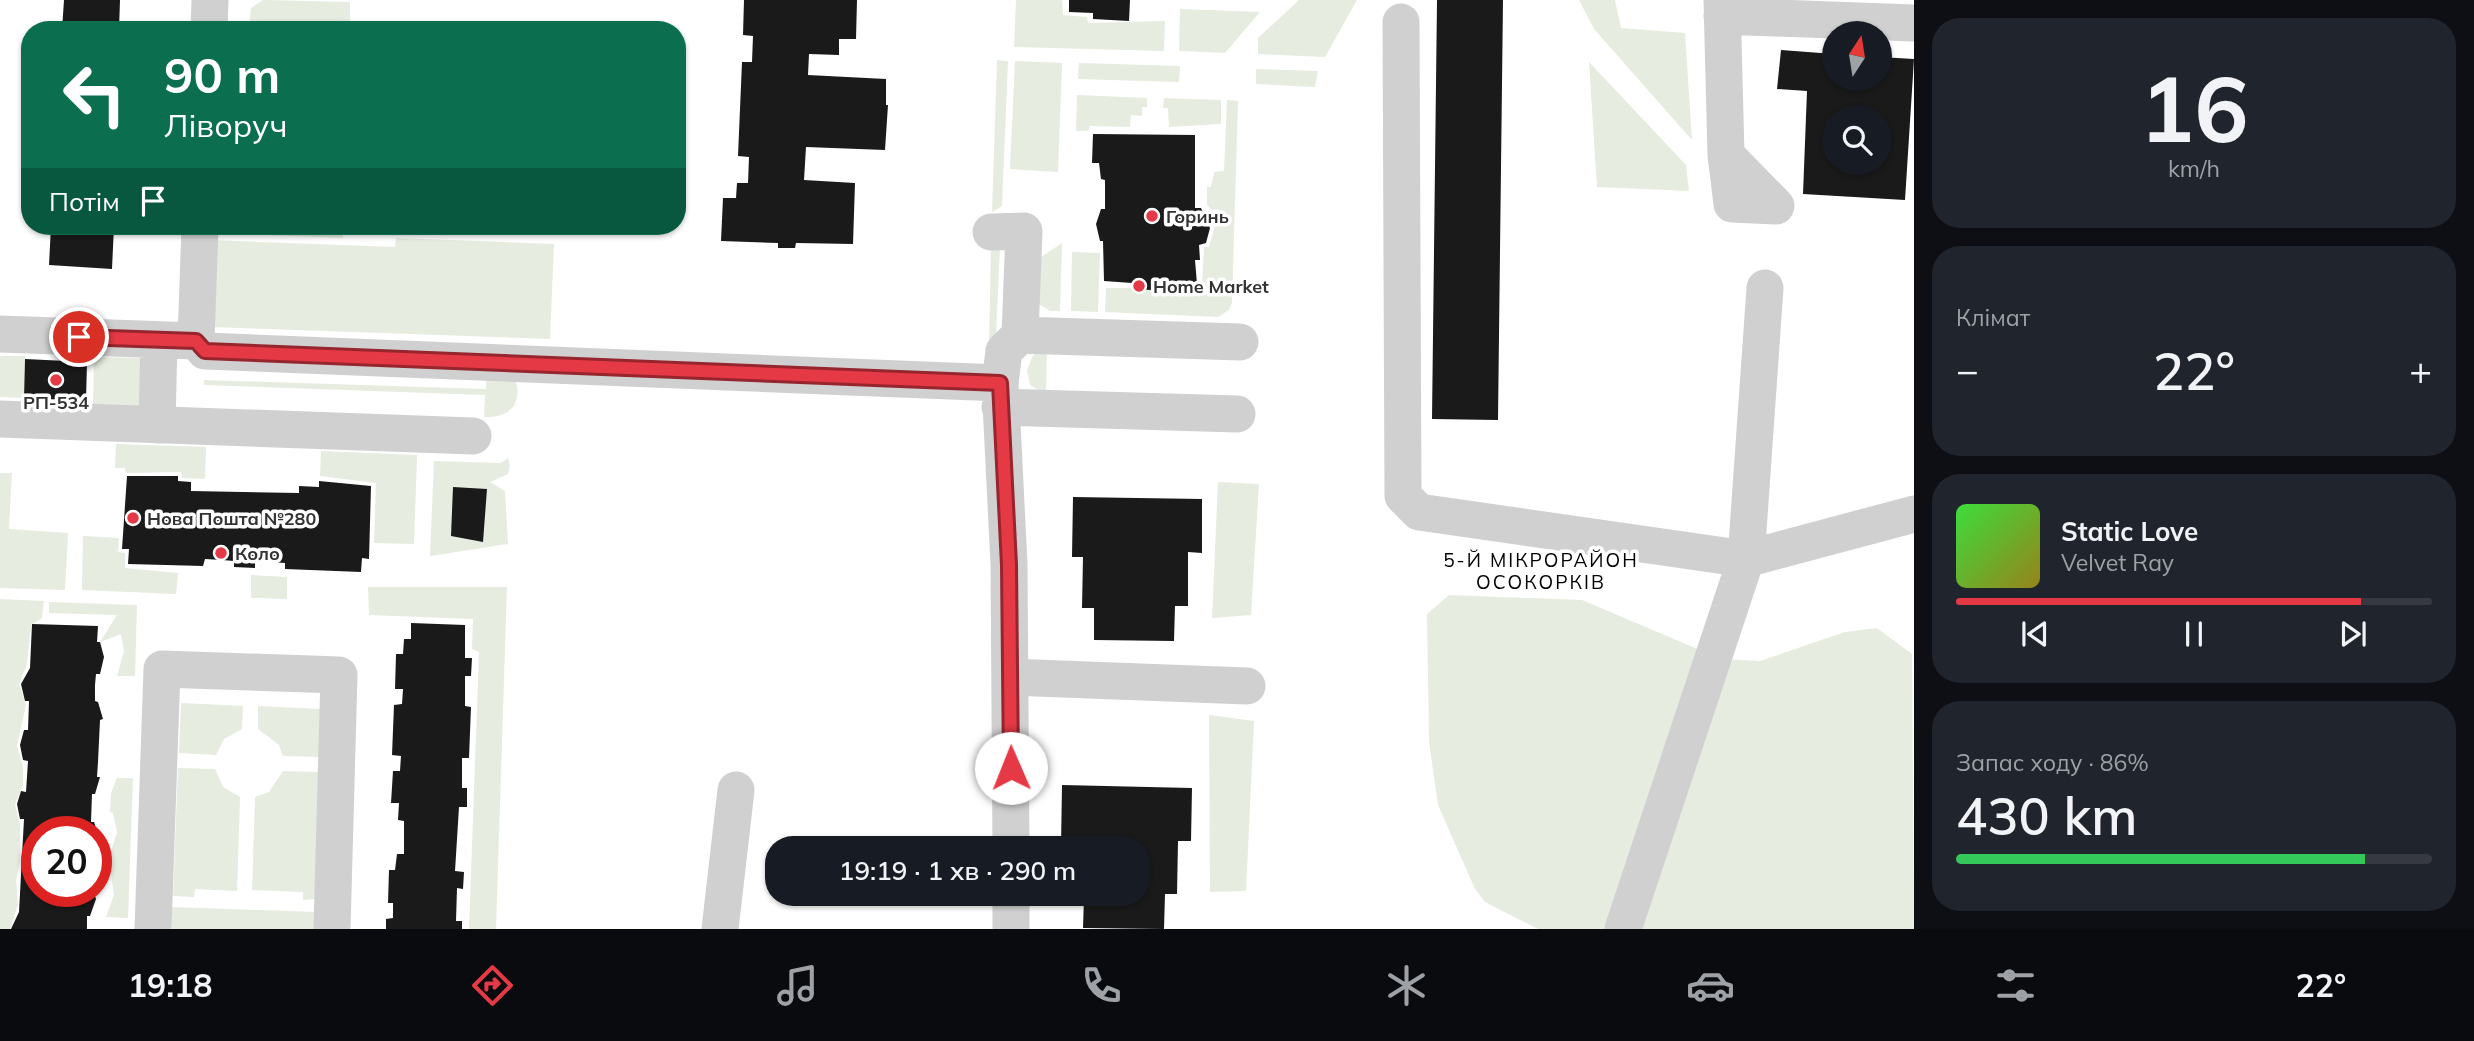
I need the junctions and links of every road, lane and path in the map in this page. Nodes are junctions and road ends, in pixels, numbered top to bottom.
1 (210, 0) edge
2 (1722, 8) edge
3 (209, 21) edge
4 (1401, 22) dead end
5 (1914, 23) edge
6 (1726, 155) dead end
7 (991, 232) dead end
8 (200, 235) edge
9 (1765, 288) dead end
10 (0, 334) edge
11 (1020, 335) junction
12 (159, 340) junction
13 (196, 341) junction
14 (1240, 342) dead end
15 (1000, 395) junction
16 (1237, 414) dead end
17 (0, 419) edge
18 (157, 425) junction
19 (473, 436) dead end
20 (1914, 514) edge
21 (1746, 559) junction
22 (1010, 677) junction
23 (1247, 686) dead end
24 (736, 790) dead end
25 (1012, 836) edge
26 (1011, 906) edge
27 (153, 929) edge
28 (332, 929) edge
29 (720, 929) edge
30 (1011, 929) edge
31 (1623, 929) edge

1 - 3 lane
2 - 5 lane
2 - 6 lane
4 - 21 lane
7 - 11 lane
8 - 13 lane
9 - 21 lane
10 - 12 lane
11 - 14 lane
11 - 15 lane
12 - 13 lane
12 - 18 lane
13 - 15 lane
15 - 16 lane
15 - 22 lane
17 - 18 lane
18 - 19 lane
20 - 21 lane
21 - 31 lane
22 - 23 lane
22 - 25 lane
24 - 29 lane
26 - 30 lane
27 - 28 lane

